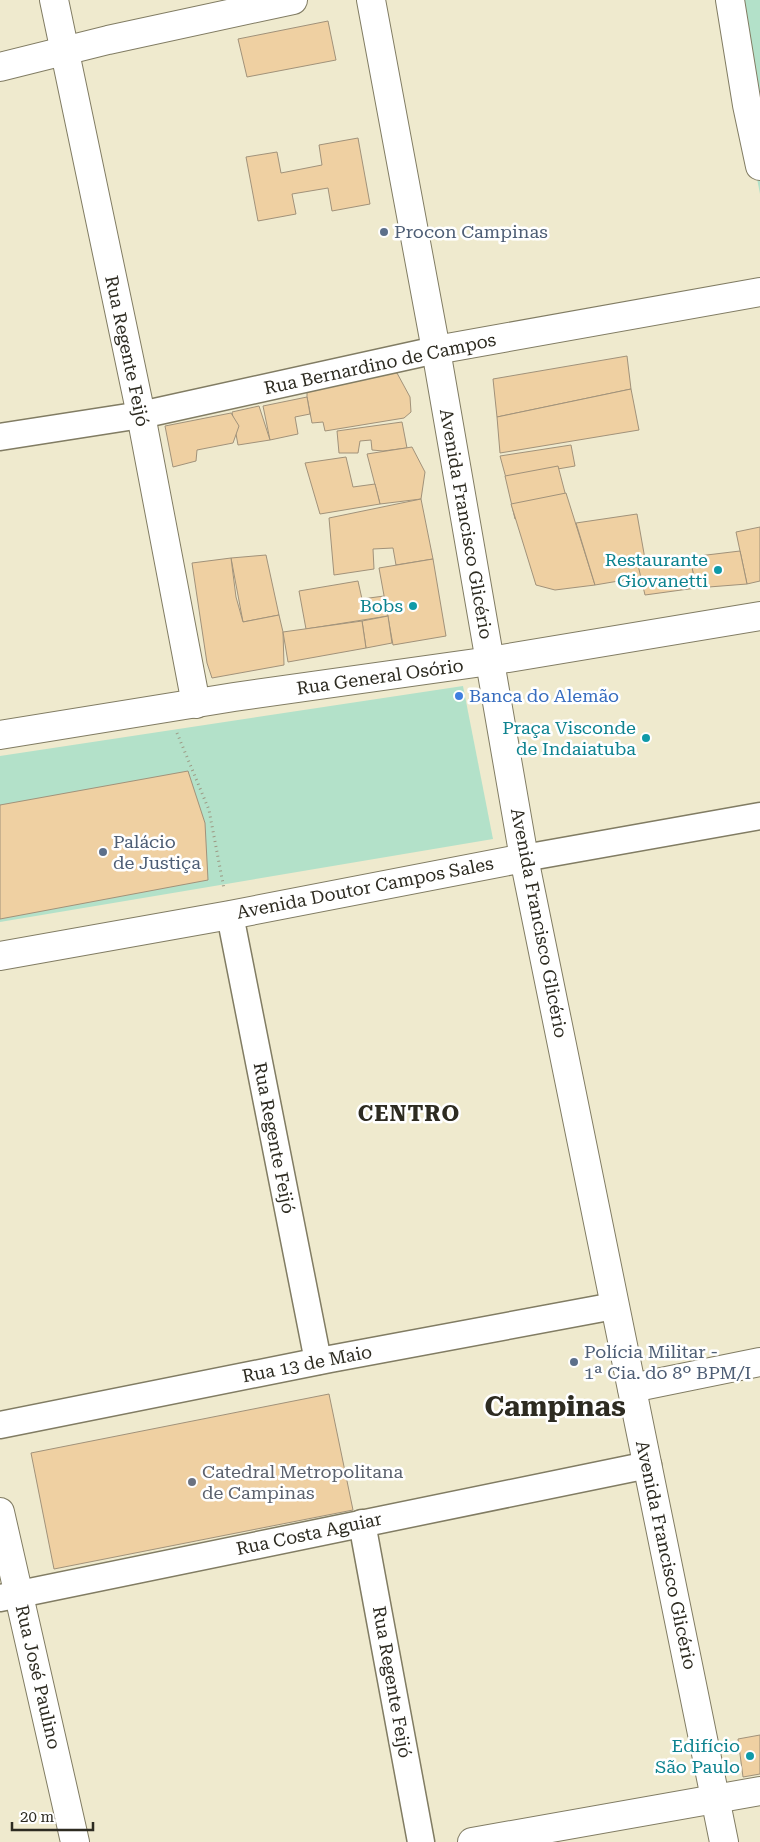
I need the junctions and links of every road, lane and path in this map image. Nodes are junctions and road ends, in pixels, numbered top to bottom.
1 (54, 0) edge
2 (293, 0) edge
3 (371, 0) edge
4 (730, 0) edge
5 (65, 52) junction
6 (0, 67) edge
7 (760, 166) edge
8 (760, 292) edge
9 (436, 350) junction
10 (141, 415) junction
11 (0, 437) edge
12 (760, 616) edge
13 (490, 661) junction
14 (196, 704) junction
15 (168, 709) junction
16 (0, 736) edge
17 (760, 816) edge
18 (524, 858) junction
19 (230, 914) junction
20 (0, 956) edge
21 (614, 1306) junction
22 (318, 1361) junction
23 (760, 1362) edge
24 (632, 1388) junction
25 (0, 1425) edge
26 (648, 1465) junction
27 (0, 1512) edge
28 (362, 1523) junction
29 (10, 1596) edge
30 (760, 1791) edge
31 (716, 1800) junction
32 (75, 1842) edge
33 (421, 1842) edge
34 (472, 1842) edge
35 (724, 1842) edge

1 - 5 main road, Rua Regente Feijó
2 - 5 main road
3 - 9 main road, Avenida Francisco Glicério
4 - 7 main road
5 - 6 main road
5 - 10 main road, Rua Regente Feijó
8 - 9 main road, Rua Bernardino de Campos
9 - 10 street, Rua Bernardino de Campos
9 - 13 main road, Avenida Francisco Glicério
10 - 11 street, Rua Bernardino de Campos
10 - 14 main road, Rua Regente Feijó
12 - 13 main road, Rua General Osório
13 - 14 main road, Rua General Osório
13 - 18 main road, Avenida Francisco Glicério
14 - 15 main road, Rua General Osório
15 - 16 main road, Rua General Osório
15 - 19 path
17 - 18 street, Avenida Doutor Campos Sales
18 - 19 main road, Avenida Doutor Campos Sales
18 - 21 main road, Avenida Francisco Glicério
19 - 20 main road, Avenida Doutor Campos Sales
19 - 22 street, Rua Regente Feijó
21 - 22 street, Rua 13 de Maio
21 - 24 main road, Avenida Francisco Glicério
22 - 25 street, Rua 13 de Maio
23 - 24 main road
24 - 26 main road, Avenida Francisco Glicério
26 - 28 street, Rua Costa Aguiar
26 - 31 main road, Avenida Francisco Glicério
27 - 29 main road, Rua José Paulino
28 - 29 street, Rua Costa Aguiar
28 - 33 street, Rua Regente Feijó
29 - 32 main road, Rua José Paulino
30 - 31 main road
31 - 34 main road
31 - 35 main road, Avenida Francisco Glicério

